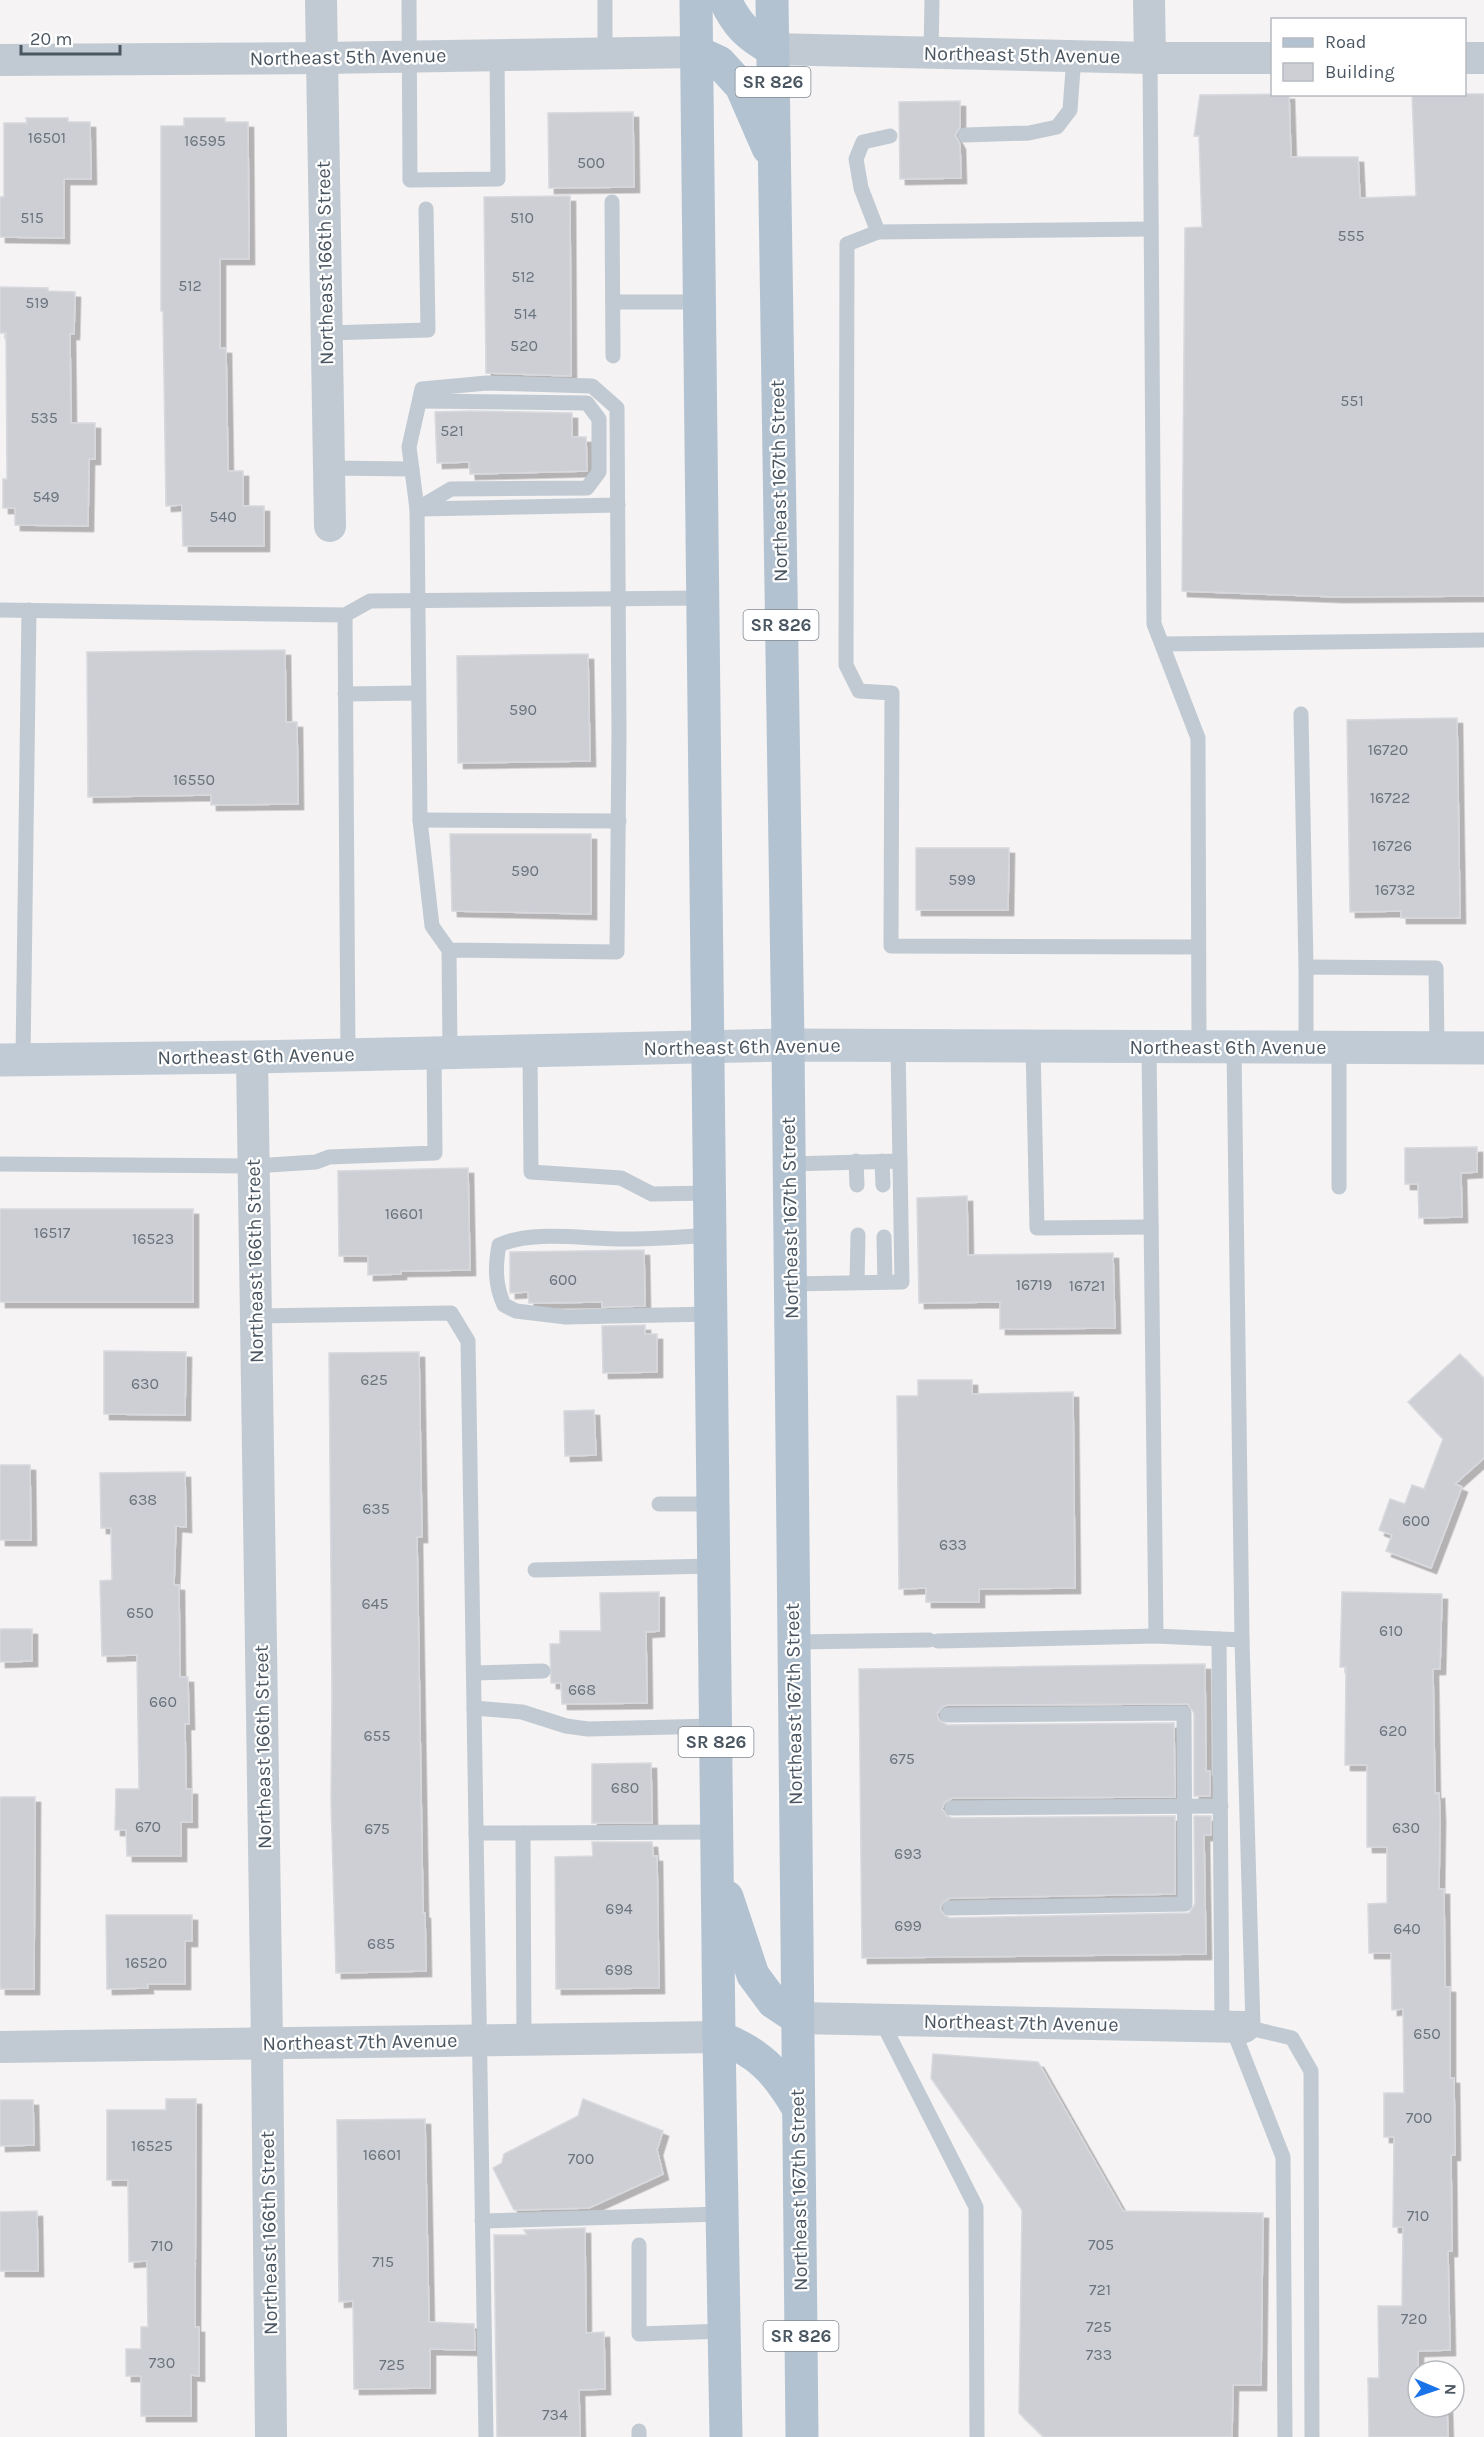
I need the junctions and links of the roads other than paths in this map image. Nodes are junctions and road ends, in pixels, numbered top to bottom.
1 (321, 0) edge
2 (409, 0) edge
3 (605, 0) edge
4 (696, 0) edge
5 (725, 0) edge
6 (772, 0) edge
7 (932, 0) edge
8 (1149, 0) edge
9 (772, 49) junction
10 (697, 52) junction
11 (605, 53) junction
12 (931, 53) junction
13 (497, 55) junction
14 (409, 56) junction
15 (1074, 56) junction
16 (322, 58) junction
17 (1150, 58) junction
18 (1271, 58) edge
19 (1466, 58) edge
20 (1484, 58) edge
21 (0, 60) edge
22 (965, 135) dead end
23 (890, 136) dead end
24 (774, 164) junction
25 (612, 202) dead end
26 (426, 208) dead end
27 (1151, 230) junction
28 (878, 232) junction
29 (699, 302) junction
30 (613, 303) junction
31 (327, 333) junction
32 (614, 356) dead end
33 (420, 401) junction
34 (329, 468) junction
35 (412, 469) junction
36 (618, 505) junction
37 (417, 509) junction
38 (330, 526) dead end
39 (618, 597) junction
40 (703, 598) junction
41 (419, 599) junction
42 (0, 610) edge
43 (29, 610) junction
44 (345, 615) junction
45 (1484, 640) edge
46 (1162, 645) junction
47 (418, 693) junction
48 (345, 694) junction
49 (1301, 714) dead end
50 (420, 820) junction
51 (619, 822) junction
52 (1198, 947) junction
53 (449, 950) junction
54 (1306, 967) junction
55 (788, 1045) junction
56 (898, 1046) junction
57 (1033, 1046) junction
58 (708, 1047) junction
59 (1149, 1047) junction
60 (1199, 1047) junction
61 (1234, 1047) junction
62 (1306, 1047) junction
63 (1339, 1048) junction
64 (1437, 1048) junction
65 (1484, 1048) edge
66 (530, 1051) junction
67 (442, 1053) junction
68 (348, 1055) junction
69 (252, 1057) junction
70 (12, 1059) edge
71 (856, 1161) junction
72 (882, 1161) junction
73 (900, 1161) junction
74 (0, 1164) edge
75 (789, 1164) junction
76 (253, 1166) junction
77 (857, 1185) dead end
78 (883, 1185) dead end
79 (1339, 1187) dead end
80 (710, 1193) junction
81 (1151, 1227) junction
82 (711, 1235) junction
83 (858, 1235) dead end
84 (884, 1236) dead end
85 (857, 1282) junction
86 (885, 1282) junction
87 (791, 1284) junction
88 (711, 1314) junction
89 (256, 1316) junction
90 (659, 1504) dead end
91 (713, 1504) junction
92 (714, 1566) junction
93 (535, 1570) dead end
94 (1156, 1636) junction
95 (1219, 1639) junction
96 (1242, 1641) junction
97 (794, 1642) junction
98 (543, 1671) dead end
99 (474, 1673) junction
100 (474, 1708) junction
101 (947, 1715) dead end
102 (716, 1726) junction
103 (1184, 1806) junction
104 (1221, 1806) junction
105 (952, 1808) dead end
106 (717, 1832) junction
107 (476, 1833) junction
108 (523, 1833) junction
109 (717, 1870) junction
110 (950, 1908) dead end
111 (797, 2018) junction
112 (881, 2020) junction
113 (1238, 2027) junction
114 (719, 2037) junction
115 (524, 2039) junction
116 (479, 2040) junction
117 (267, 2043) junction
118 (0, 2047) edge
119 (798, 2108) junction
120 (722, 2214) junction
121 (482, 2221) junction
122 (639, 2245) dead end
123 (724, 2331) junction
124 (271, 2437) edge
125 (486, 2437) edge
126 (726, 2437) edge
127 (802, 2437) edge
128 (977, 2437) edge
129 (1285, 2437) edge
130 (1312, 2437) edge

1 - 16 street, Northeast 166th Street
2 - 14 lane
3 - 11 lane
4 - 10 main road, SR 826
5 - 9 main road
6 - 9 main road, Northeast 167th Street / SR 826
7 - 12 lane
8 - 17 street
9 - 12 street, Northeast 5th Avenue
9 - 24 main road, Northeast 167th Street / SR 826
10 - 11 street, Northeast 5th Avenue
10 - 24 main road
10 - 29 main road, SR 826
11 - 13 street, Northeast 5th Avenue
12 - 15 street, Northeast 5th Avenue
13 - 14 street, Northeast 5th Avenue
13 - 14 lane
14 - 16 street, Northeast 5th Avenue
15 - 17 street, Northeast 5th Avenue
15 - 22 lane
16 - 21 street, Northeast 5th Avenue
16 - 31 street, Northeast 166th Street
17 - 18 street, Northeast 5th Avenue
17 - 27 lane
19 - 20 street
23 - 28 lane
24 - 55 main road, Northeast 167th Street / SR 826
25 - 30 lane
26 - 31 lane
27 - 28 lane
27 - 46 lane
28 - 52 lane
29 - 30 lane
29 - 40 main road, SR 826
30 - 32 lane
31 - 34 street, Northeast 166th Street
33 - 35 lane
33 - 36 lane
33 - 37 lane
34 - 35 lane
34 - 38 street, Northeast 166th Street
35 - 37 lane
36 - 37 lane
36 - 39 lane
37 - 41 lane
39 - 40 lane
39 - 41 lane
39 - 51 lane
40 - 58 main road, SR 826
41 - 44 lane
41 - 47 lane
42 - 43 lane
43 - 44 lane
43 - 70 lane
44 - 48 lane
45 - 46 lane
46 - 52 lane
47 - 48 lane
47 - 50 lane
48 - 68 lane
49 - 54 lane
50 - 51 lane
50 - 53 lane
51 - 53 lane
52 - 60 lane
53 - 67 lane
54 - 62 lane
54 - 64 lane
55 - 56 main road, Northeast 6th Avenue
55 - 58 main road, Northeast 6th Avenue
55 - 75 main road, Northeast 167th Street / SR 826
56 - 57 main road, Northeast 6th Avenue
56 - 73 lane
57 - 59 main road, Northeast 6th Avenue
57 - 81 lane
58 - 66 main road, Northeast 6th Avenue
58 - 80 main road, SR 826
59 - 60 main road, Northeast 6th Avenue
59 - 81 lane
60 - 61 main road, Northeast 6th Avenue
61 - 62 main road, Northeast 6th Avenue
61 - 96 lane
62 - 63 main road, Northeast 6th Avenue
63 - 64 main road, Northeast 6th Avenue
63 - 79 lane
64 - 65 main road, Northeast 6th Avenue
66 - 67 main road, Northeast 6th Avenue
66 - 80 lane
67 - 68 main road, Northeast 6th Avenue
67 - 76 lane
68 - 69 main road, Northeast 6th Avenue
69 - 70 main road, Northeast 6th Avenue
69 - 76 street, Northeast 166th Street
71 - 72 lane
71 - 75 lane
71 - 77 lane
72 - 73 lane
72 - 78 lane
73 - 86 lane
74 - 76 lane
75 - 87 main road, Northeast 167th Street / SR 826
76 - 89 street, Northeast 166th Street
80 - 82 main road, SR 826
81 - 94 lane
82 - 88 main road, SR 826
82 - 88 lane
83 - 85 lane
84 - 86 lane
85 - 86 lane
85 - 87 lane
87 - 97 main road, Northeast 167th Street / SR 826
88 - 91 main road, SR 826
89 - 99 lane
89 - 117 street, Northeast 166th Street
90 - 91 lane
91 - 92 main road, SR 826
92 - 93 lane
92 - 102 main road, SR 826
94 - 95 lane
94 - 97 lane
95 - 96 lane
95 - 104 lane
96 - 113 lane
97 - 111 main road, Northeast 167th Street / SR 826
98 - 99 lane
99 - 100 lane
100 - 102 lane
100 - 107 lane
101 - 103 lane
102 - 106 main road, SR 826
103 - 104 lane
103 - 105 lane
103 - 110 lane
104 - 113 lane
106 - 108 lane
106 - 109 main road, SR 826
107 - 108 lane
107 - 116 lane
108 - 115 lane
109 - 111 main road
109 - 114 main road, SR 826
111 - 112 street, Northeast 7th Avenue
111 - 119 main road, Northeast 167th Street / SR 826
112 - 113 street, Northeast 7th Avenue
112 - 128 lane
113 - 129 lane
113 - 130 lane
114 - 115 street, Northeast 7th Avenue
114 - 119 main road
114 - 120 main road, SR 826
115 - 116 street, Northeast 7th Avenue
116 - 117 street, Northeast 7th Avenue
116 - 121 lane
117 - 118 street, Northeast 7th Avenue
117 - 124 street, Northeast 166th Street
119 - 127 main road, Northeast 167th Street / SR 826
120 - 121 lane
120 - 123 main road, SR 826
121 - 125 lane
122 - 123 lane
123 - 126 main road, SR 826

